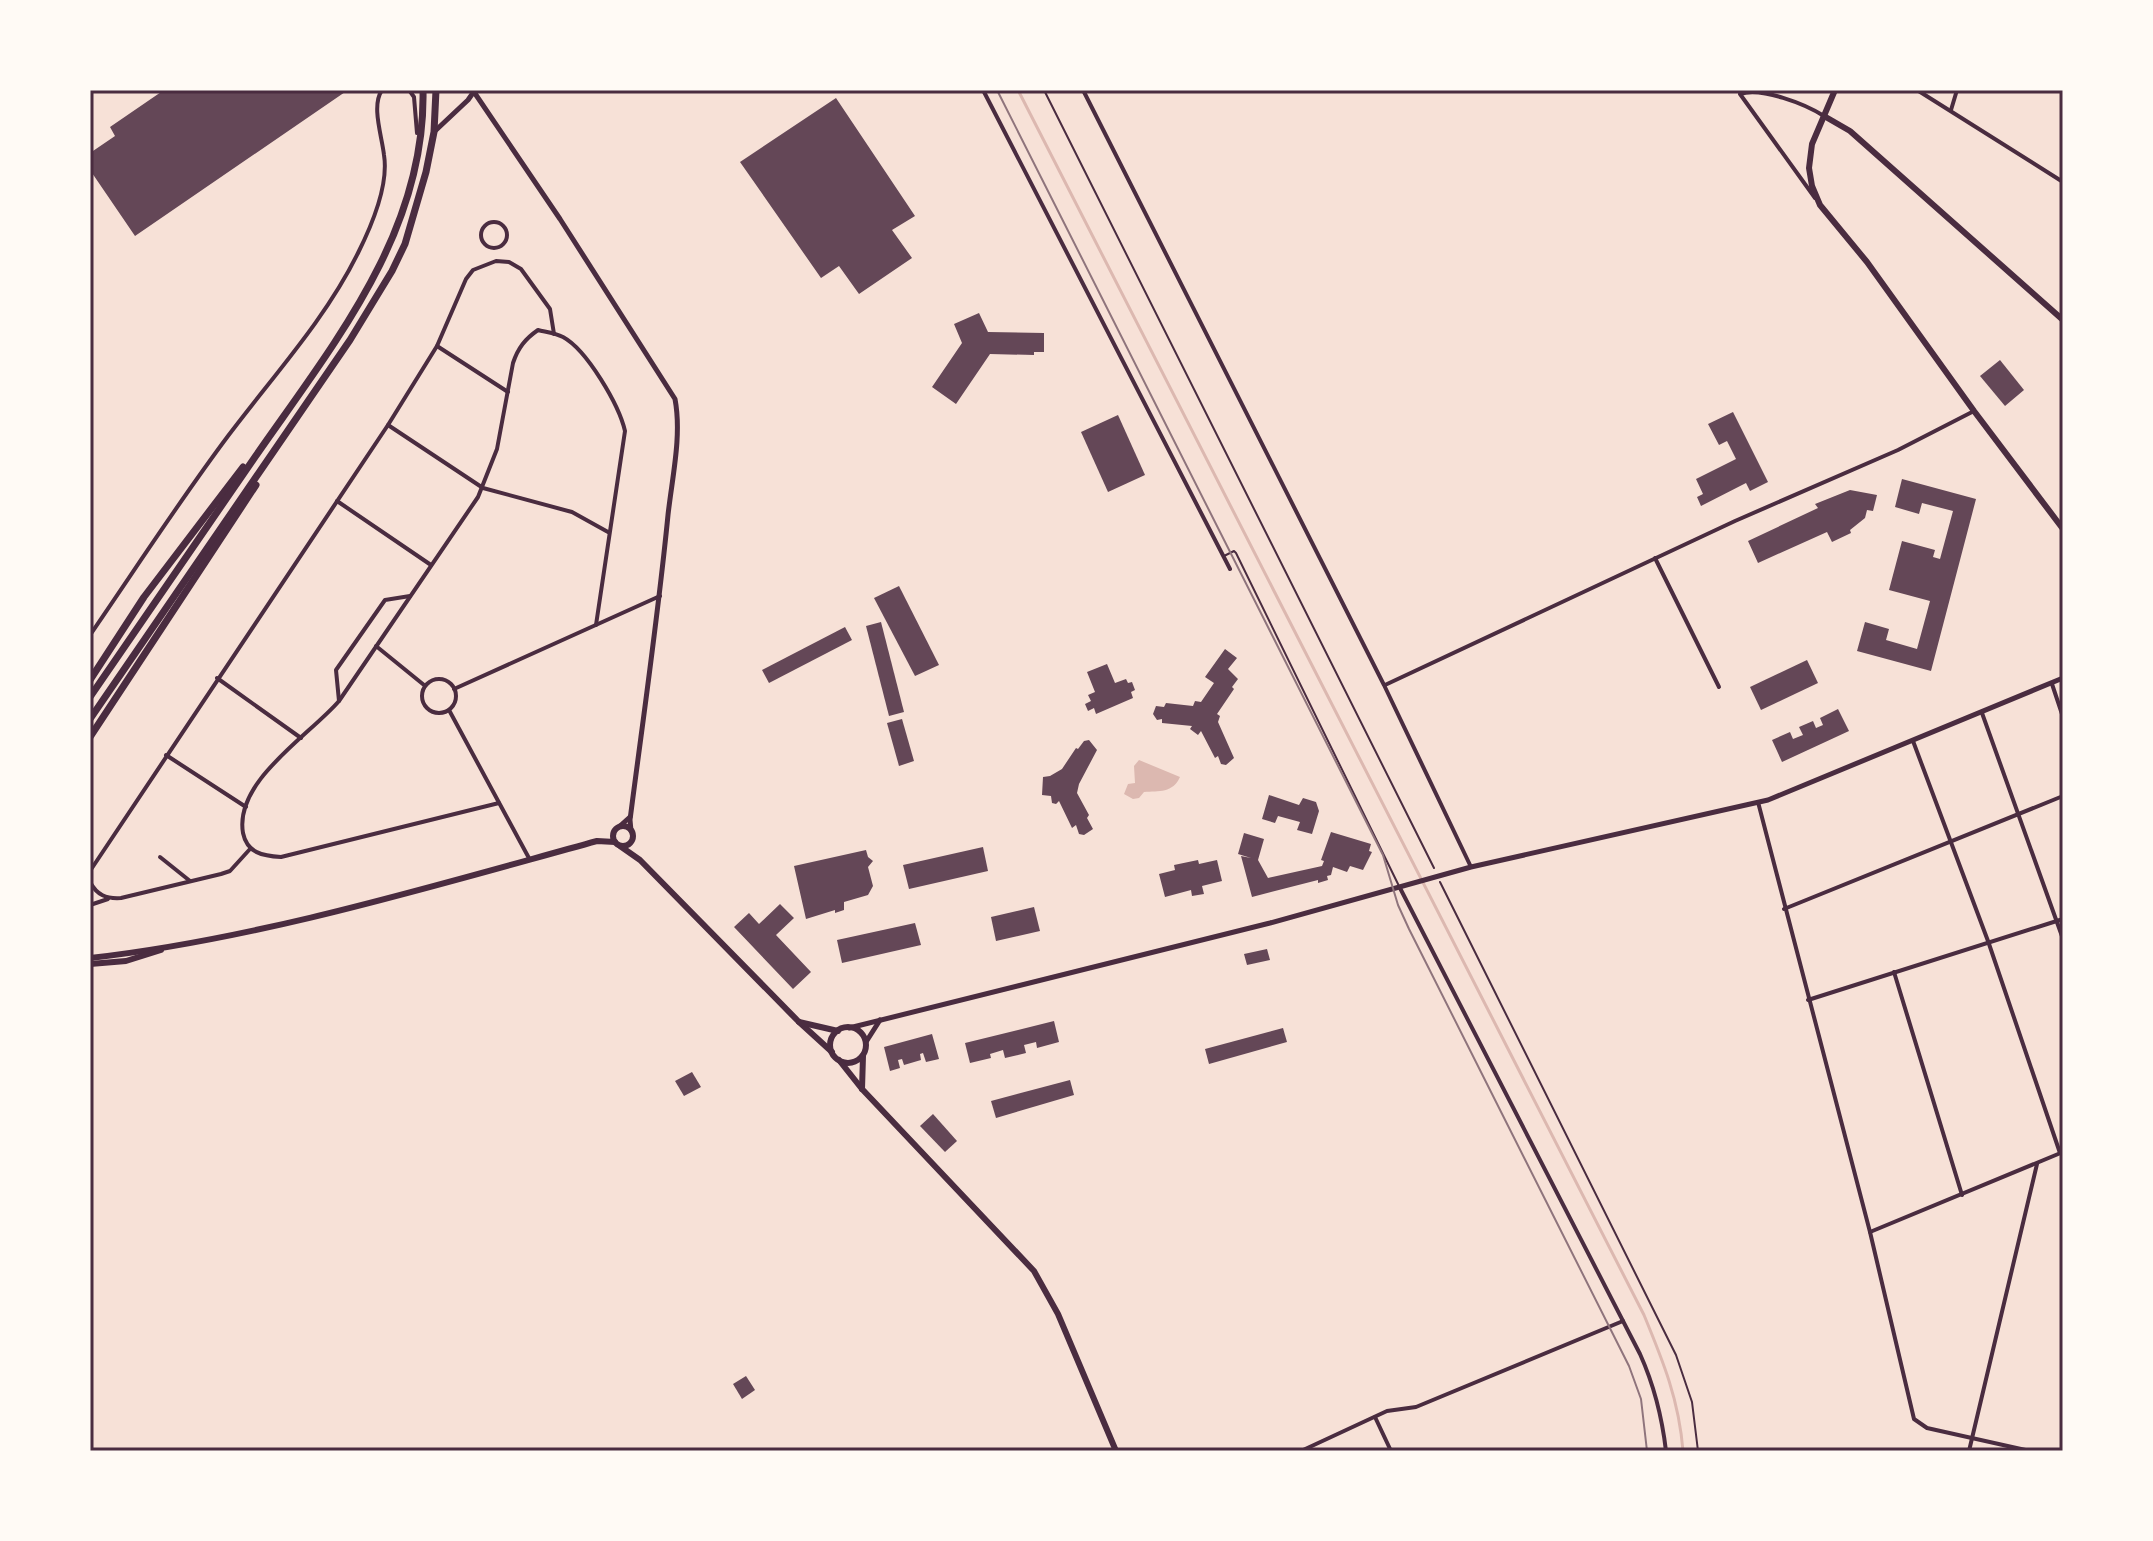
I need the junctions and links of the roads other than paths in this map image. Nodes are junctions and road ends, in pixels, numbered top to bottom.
1 (382, 90) edge
2 (409, 90) edge
3 (423, 90) edge
4 (436, 90) edge
5 (983, 90) edge
6 (1083, 90) edge
7 (1835, 90) edge
8 (1917, 90) edge
9 (1957, 90) edge
10 (474, 91) edge
11 (1951, 110) junction
12 (1824, 116) junction
13 (434, 132) junction
14 (418, 150) junction
15 (2063, 182) edge
16 (1820, 205) junction
17 (495, 248) junction
18 (496, 261) junction
19 (2063, 320) edge
20 (554, 334) junction
21 (437, 346) junction
22 (508, 392) junction
23 (1974, 411) junction
24 (388, 425) junction
25 (254, 459) junction
26 (264, 467) junction
27 (483, 488) junction
28 (337, 501) junction
29 (2063, 529) edge
30 (608, 532) junction
31 (1223, 556) junction
32 (1655, 558) junction
33 (431, 565) junction
34 (1230, 569) dead end
35 (410, 596) junction
36 (660, 596) junction
37 (596, 625) junction
38 (90, 635) edge
39 (376, 646) junction
40 (217, 678) junction
41 (2063, 678) edge
42 (90, 680) edge
43 (2052, 684) junction
44 (424, 685) junction
45 (1384, 685) junction
46 (1719, 687) dead end
47 (454, 689) junction
48 (90, 697) edge
49 (339, 701) junction
50 (449, 710) junction
51 (1982, 713) junction
52 (2063, 717) edge
53 (90, 719) edge
54 (90, 737) edge
55 (301, 738) junction
56 (1913, 741) junction
57 (166, 755) junction
58 (2063, 796) edge
59 (1758, 802) junction
60 (499, 803) junction
61 (246, 807) junction
62 (2018, 814) junction
63 (631, 816) junction
64 (617, 828) junction
65 (632, 835) junction
66 (1950, 840) junction
67 (597, 841) junction
68 (617, 844) junction
69 (250, 849) junction
70 (160, 857) dead end
71 (530, 860) junction
72 (640, 860) junction
73 (1471, 867) junction
74 (90, 871) edge
75 (190, 881) junction
76 (90, 882) edge
77 (1402, 885) junction
78 (108, 899) junction
79 (90, 905) edge
80 (1784, 909) junction
81 (2060, 920) edge
82 (2063, 939) edge
83 (1988, 941) junction
84 (90, 961) edge
85 (1894, 972) junction
86 (1808, 1000) junction
87 (881, 1019) junction
88 (798, 1021) junction
89 (849, 1028) junction
90 (838, 1031) junction
91 (866, 1042) junction
92 (832, 1052) junction
93 (863, 1055) junction
94 (839, 1060) junction
95 (862, 1089) junction
96 (2061, 1152) edge
97 (2037, 1164) junction
98 (1962, 1195) junction
99 (1870, 1232) junction
100 (1623, 1321) junction
101 (1374, 1417) junction
102 (1972, 1438) junction
103 (1310, 1449) edge
104 (1116, 1451) edge
105 (1301, 1451) edge
106 (1391, 1451) edge
107 (1666, 1451) edge
108 (1969, 1451) edge
109 (2030, 1451) edge

1 - 38 street
2 - 14 street
3 - 14 highway
4 - 13 highway
5 - 31 street
6 - 45 street
7 - 12 main road
8 - 11 street
9 - 11 street
10 - 13 street
10 - 36 street
11 - 15 street
12 - 16 main road
12 - 16 street
12 - 19 main road
13 - 26 highway
14 - 25 highway
16 - 23 main road
17 - 17 street
17 - 18 street
18 - 20 street
18 - 21 street
20 - 22 street
20 - 30 street
21 - 22 street
21 - 24 street
22 - 27 street
23 - 29 main road
23 - 32 street
24 - 27 street
24 - 28 street
25 - 42 highway
25 - 48 highway
26 - 53 highway
26 - 54 highway
27 - 30 street
27 - 33 street
28 - 33 street
28 - 40 street
30 - 37 street
31 - 34 street
31 - 77 lane
32 - 45 street
32 - 46 street
33 - 35 street
35 - 39 street
35 - 49 street
36 - 37 street
36 - 63 street
37 - 47 street
39 - 44 street
39 - 49 street
40 - 55 street
40 - 57 street
41 - 43 street
43 - 51 street
43 - 52 street
44 - 47 street
44 - 50 street
45 - 73 street
47 - 50 street
49 - 55 street
50 - 60 street
51 - 56 street
51 - 62 street
55 - 61 street
56 - 59 street
56 - 66 street
57 - 61 street
57 - 74 street
58 - 62 street
59 - 73 street
59 - 80 street
60 - 69 street
60 - 71 street
61 - 69 street
62 - 66 street
62 - 81 street
63 - 64 street
63 - 65 street
64 - 65 main road
64 - 67 main road
64 - 68 main road
65 - 68 main road
65 - 72 main road
66 - 80 street
66 - 83 street
67 - 68 main road
67 - 71 main road
68 - 72 main road
69 - 75 street
70 - 75 street
71 - 84 main road
72 - 88 main road
73 - 77 street
75 - 78 street
76 - 78 street
77 - 87 street
77 - 100 street
78 - 79 street
80 - 86 street
81 - 82 street
81 - 83 street
83 - 85 street
83 - 96 street
85 - 86 street
85 - 98 street
86 - 99 street
87 - 89 street
87 - 91 street
88 - 90 main road
88 - 92 main road
89 - 90 main road
89 - 91 main road
90 - 92 main road
91 - 93 main road
92 - 94 main road
93 - 94 main road
93 - 95 main road
94 - 95 main road
95 - 104 main road
96 - 97 street
97 - 98 street
97 - 102 street
98 - 99 street
99 - 102 street
100 - 101 street
100 - 107 street
101 - 103 street
101 - 106 street
102 - 108 street
102 - 109 street
103 - 105 street

